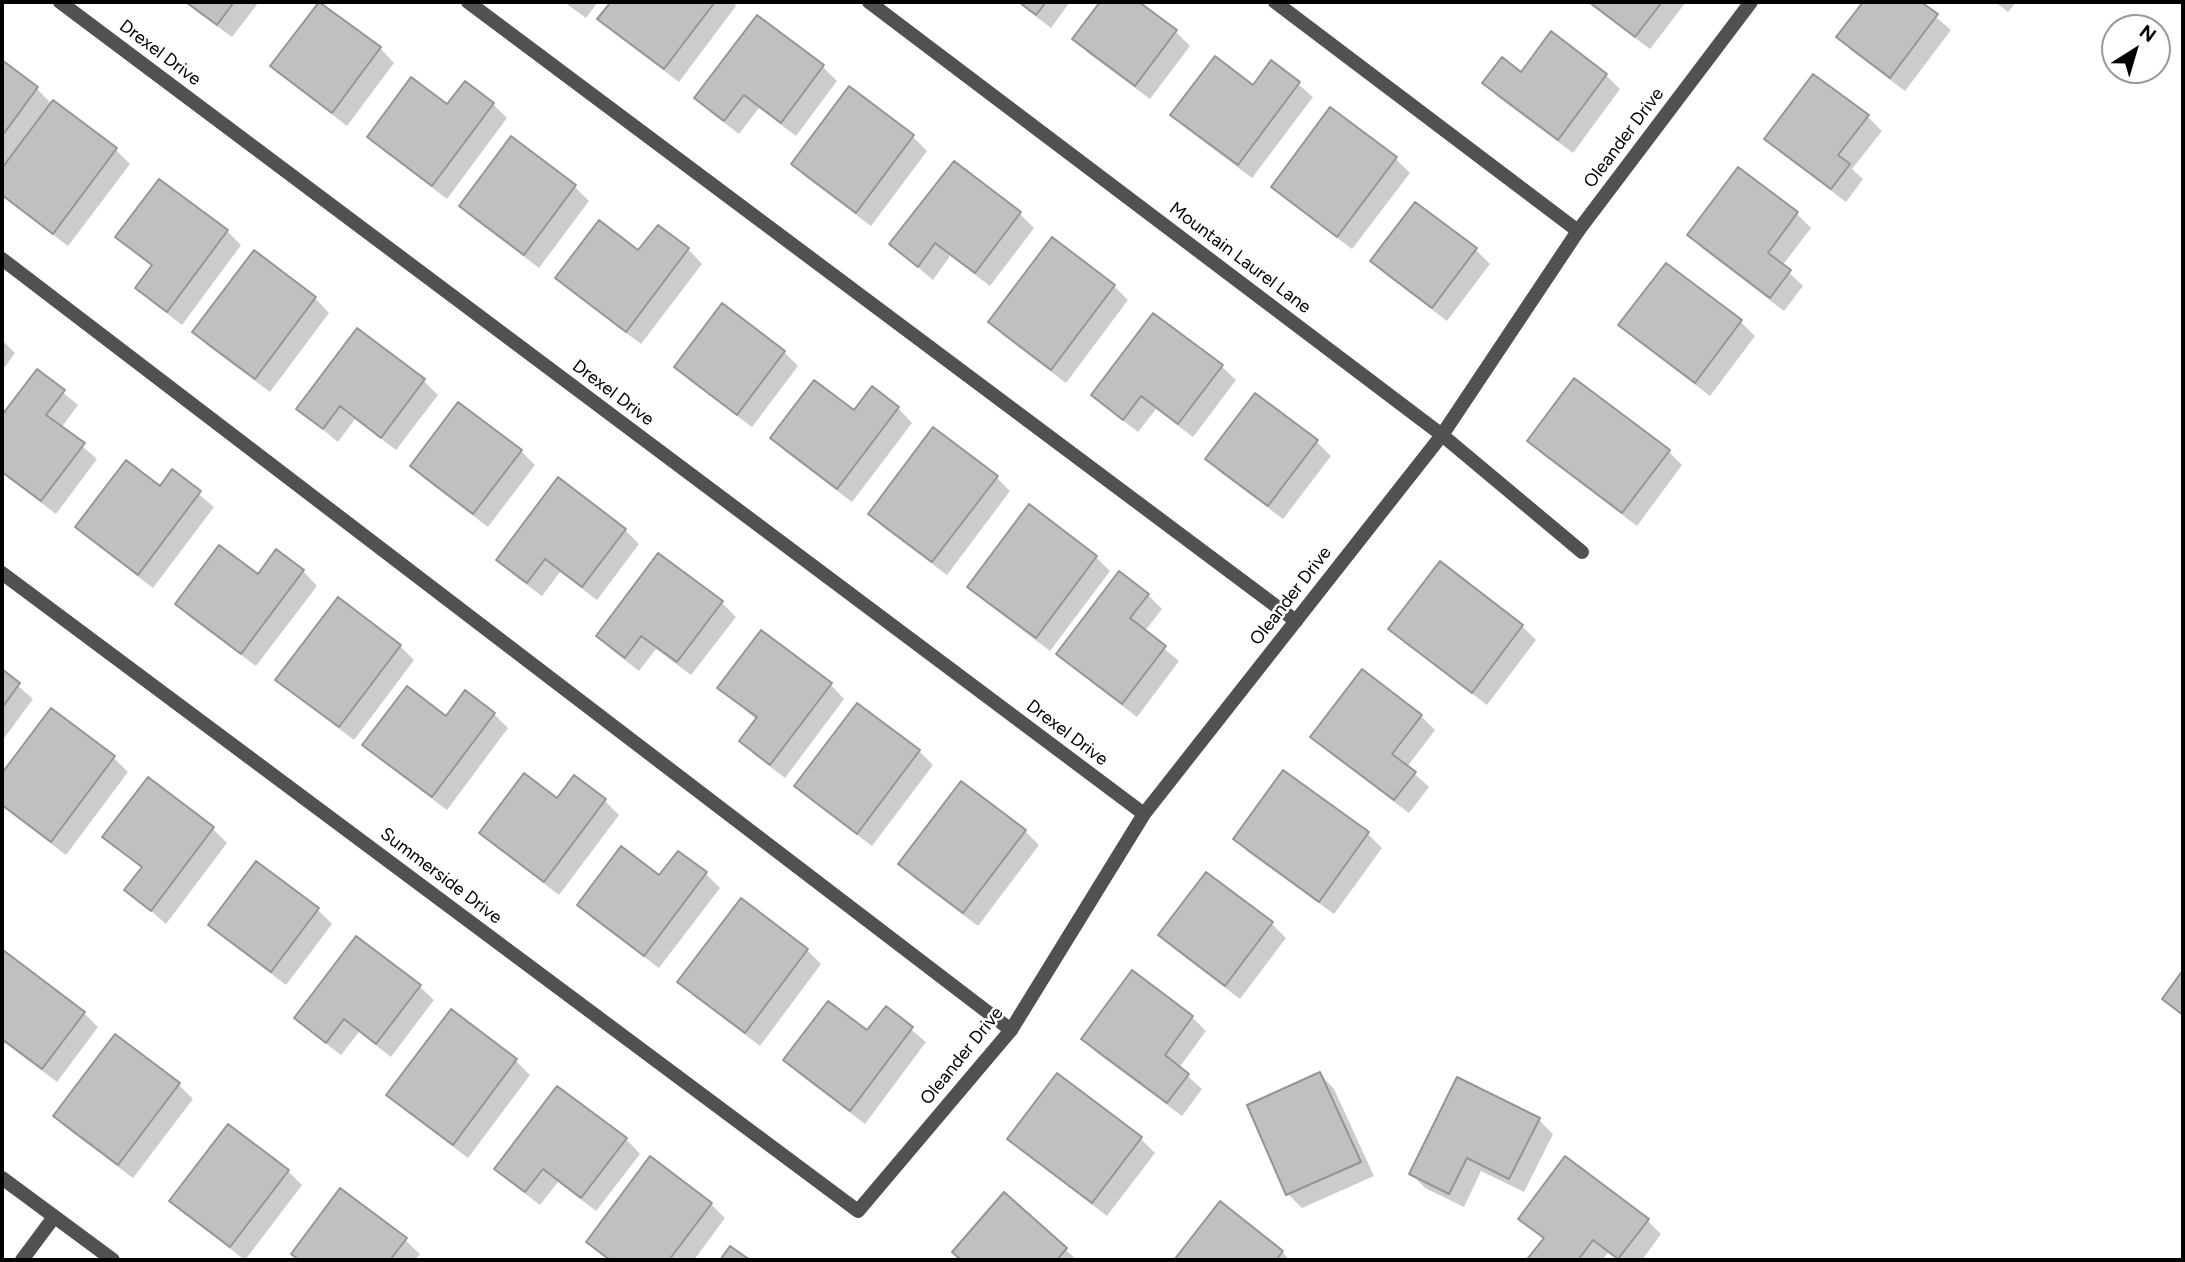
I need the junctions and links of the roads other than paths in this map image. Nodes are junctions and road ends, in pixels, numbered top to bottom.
1 (60, 2) edge
2 (468, 2) edge
3 (869, 2) edge
4 (1275, 2) edge
5 (1751, 2) edge
6 (1578, 231) junction
7 (2, 259) edge
8 (1442, 435) junction
9 (1582, 552) dead end
10 (2, 573) edge
11 (1296, 621) junction
12 (1144, 814) junction
13 (1011, 1030) junction
14 (2, 1178) edge
15 (858, 1211) joint
16 (54, 1217) junction
17 (22, 1260) edge
18 (113, 1260) edge

1 - 12 street, Drexel Drive
2 - 11 street
3 - 8 street, Mountain Laurel Lane
4 - 6 street
5 - 6 street, Oleander Drive
6 - 8 street, Oleander Drive
7 - 13 street
8 - 9 street, Mountain Laurel Lane
8 - 11 street, Oleander Drive
10 - 15 street, Summerside Drive
11 - 12 street, Oleander Drive
12 - 13 street, Oleander Drive
13 - 15 street, Oleander Drive
14 - 16 street
16 - 17 street
16 - 18 street

